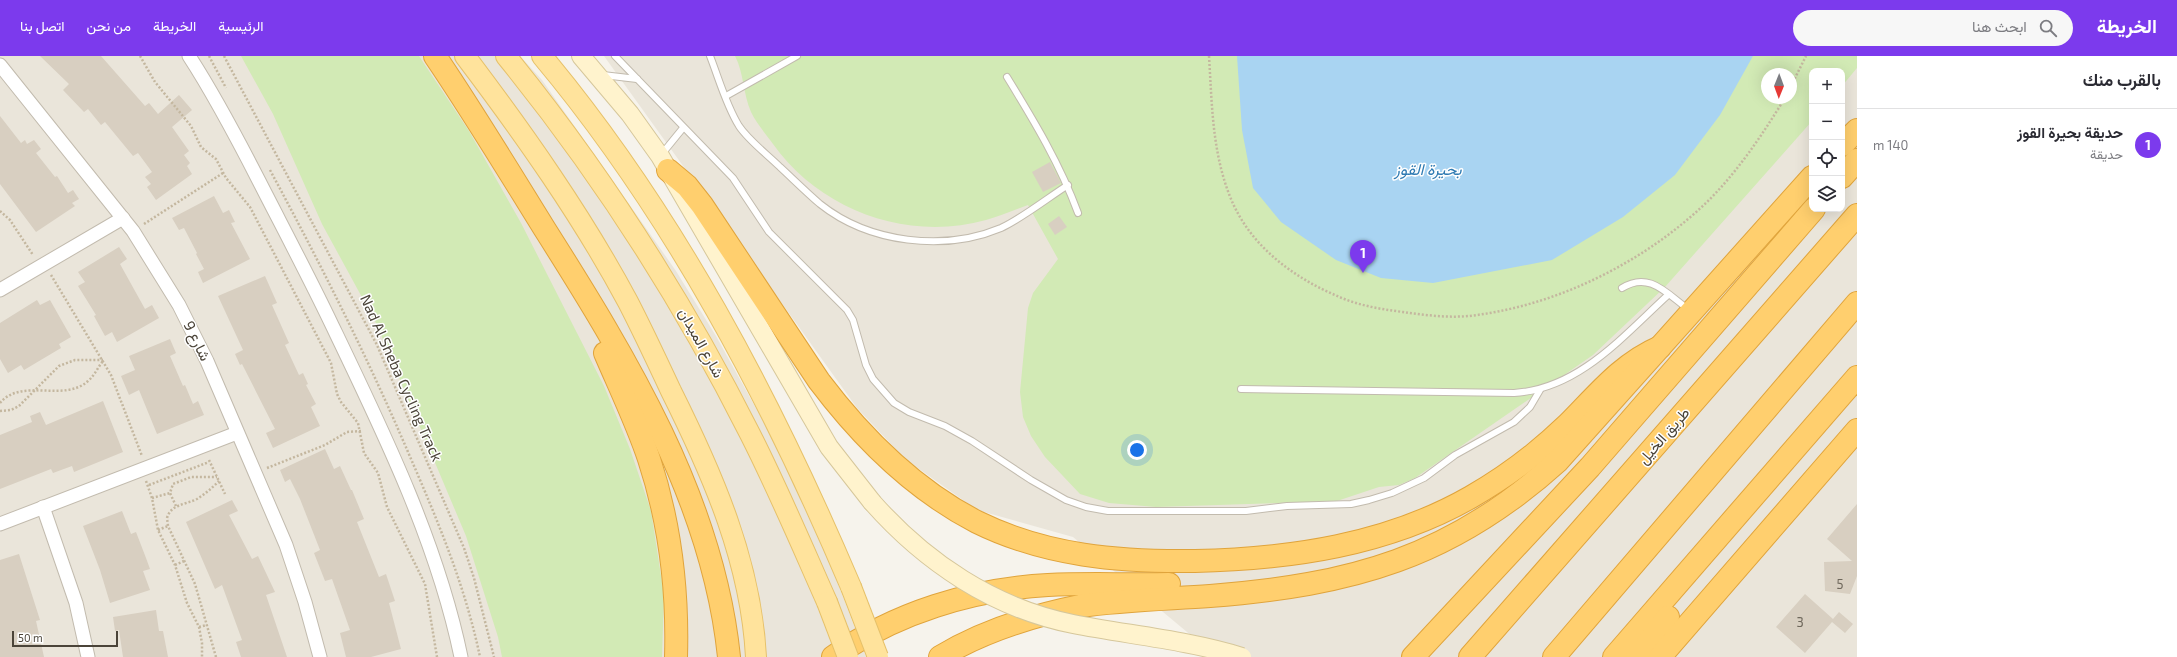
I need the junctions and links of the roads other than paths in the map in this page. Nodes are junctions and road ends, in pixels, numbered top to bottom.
1 (189, 56) edge
2 (435, 56) edge
3 (465, 56) edge
4 (506, 56) edge
5 (542, 56) edge
6 (580, 56) edge
7 (615, 56) edge
8 (710, 56) edge
9 (797, 56) edge
10 (0, 65) edge
11 (597, 74) junction
12 (1007, 77) dead end
13 (637, 79) junction
14 (726, 96) junction
15 (683, 128) junction
16 (1857, 130) edge
17 (1845, 143) edge
18 (1857, 160) edge
19 (664, 163) junction
20 (1843, 176) edge
21 (1809, 180) edge
22 (1068, 185) junction
23 (1811, 212) edge
24 (1078, 213) dead end
25 (1857, 215) edge
26 (123, 218) junction
27 (572, 272) junction
28 (1622, 288) dead end
29 (0, 290) edge
30 (1668, 294) junction
31 (1857, 303) edge
32 (1691, 311) junction
33 (1660, 347) junction
34 (1857, 377) edge
35 (1241, 389) dead end
36 (1540, 390) junction
37 (1857, 394) edge
38 (1857, 430) edge
39 (238, 433) junction
40 (43, 507) junction
41 (0, 524) edge
42 (1296, 586) junction
43 (88, 657) edge
44 (320, 657) edge
45 (461, 657) edge
46 (676, 657) edge
47 (729, 657) edge
48 (756, 657) edge
49 (833, 657) edge
50 (848, 657) edge
51 (878, 657) edge
52 (940, 657) edge
53 (1242, 657) edge
54 (1413, 657) edge
55 (1470, 657) edge
56 (1554, 657) edge
57 (1614, 657) edge
58 (1637, 657) edge
59 (1660, 657) edge

1 - 45 street
2 - 27 highway
3 - 48 main road
4 - 50 main road, شارع الميدان, bridge
5 - 51 main road, شارع الميدان, bridge
6 - 11 main road
7 - 13 lane
8 - 14 lane
9 - 14 lane
10 - 26 street, شارع 9
11 - 13 lane
11 - 19 main road
12 - 22 lane
13 - 15 lane
14 - 22 lane
15 - 19 lane
15 - 36 lane
16 - 17 highway
18 - 20 highway
19 - 33 highway
19 - 53 main road, bridge
21 - 32 highway
22 - 24 lane
23 - 54 highway
25 - 55 highway, طريق الخيل
26 - 29 street
26 - 39 street, شارع 9
27 - 46 highway
27 - 47 highway
28 - 30 lane
30 - 32 lane
30 - 36 lane
31 - 56 highway
32 - 33 highway
33 - 42 highway
34 - 57 highway
35 - 36 lane
37 - 58 highway
38 - 59 highway
39 - 40 street
39 - 44 street, شارع 9
40 - 41 street
40 - 43 street
42 - 49 highway
42 - 52 highway

